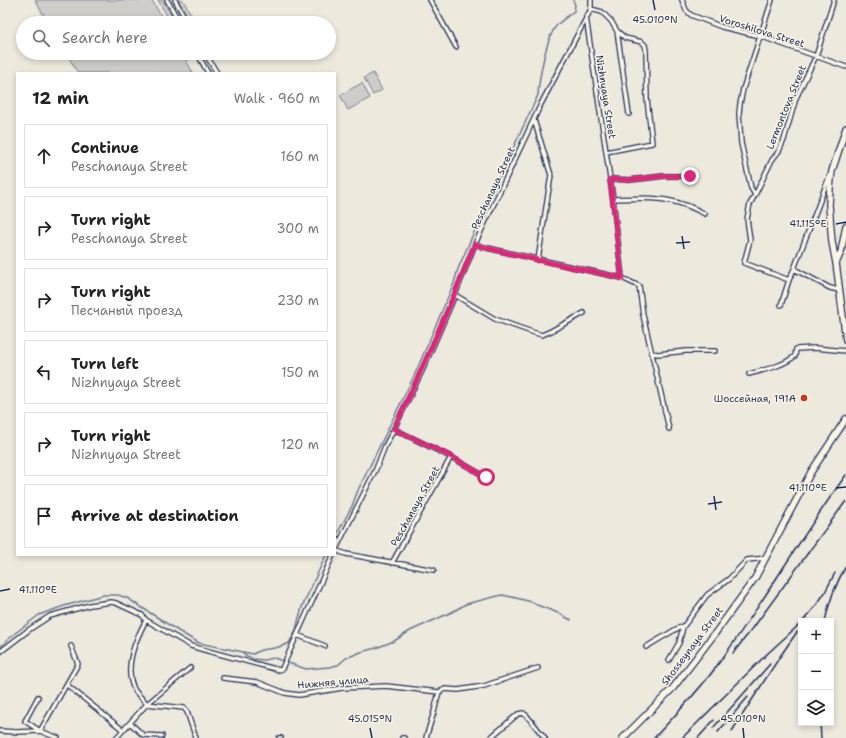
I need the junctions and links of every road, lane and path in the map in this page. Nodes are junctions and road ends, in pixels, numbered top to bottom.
1 (167, 0) edge
2 (176, 0) edge
3 (430, 0) edge
4 (591, 0) edge
5 (682, 0) edge
6 (772, 0) edge
7 (834, 0) edge
8 (591, 9) junction
9 (176, 16) edge
10 (184, 16) edge
11 (586, 17) junction
12 (617, 31) junction
13 (760, 36) junction
14 (456, 47) dead end
15 (816, 56) junction
16 (200, 60) edge
17 (209, 60) edge
18 (846, 67) edge
19 (207, 72) edge
20 (216, 72) edge
21 (629, 114) dead end
22 (534, 120) junction
23 (846, 128) edge
24 (606, 152) junction
25 (836, 159) junction
26 (690, 176) dead end
27 (610, 179) junction
28 (755, 195) junction
29 (613, 199) junction
30 (705, 214) dead end
31 (846, 226) edge
32 (475, 244) junction
33 (538, 260) junction
34 (836, 263) junction
35 (794, 269) junction
36 (622, 278) junction
37 (789, 280) junction
38 (839, 290) junction
39 (455, 295) junction
40 (781, 305) dead end
41 (584, 313) dead end
42 (846, 340) edge
43 (715, 351) dead end
44 (846, 351) edge
45 (651, 353) junction
46 (749, 374) dead end
47 (846, 419) edge
48 (394, 429) junction
49 (669, 429) dead end
50 (452, 457) junction
51 (486, 477) dead end
52 (336, 549) edge
53 (336, 551) edge
54 (333, 556) edge
55 (766, 558) junction
56 (392, 563) junction
57 (434, 570) dead end
58 (146, 620) junction
59 (683, 627) junction
60 (298, 635) junction
61 (71, 646) dead end
62 (325, 646) dead end
63 (646, 647) dead end
64 (0, 652) edge
65 (669, 660) dead end
66 (190, 668) dead end
67 (538, 668) dead end
68 (223, 678) dead end
69 (67, 685) junction
70 (439, 692) junction
71 (38, 696) dead end
72 (147, 704) junction
73 (130, 723) junction
74 (123, 730) junction
75 (0, 731) edge
76 (40, 731) junction
77 (162, 736) dead end
78 (58, 738) edge
79 (116, 738) edge
80 (196, 738) edge
81 (426, 738) edge
82 (490, 738) edge
83 (545, 738) edge
84 (623, 738) edge

1 - 9 street
2 - 10 street
3 - 14 street
4 - 8 street
5 - 13 street, Voroshilova Street
6 - 13 street
7 - 15 street, Lermontova Street
8 - 11 street, Peschanaya Street
8 - 12 street
11 - 22 street, Peschanaya Street
11 - 24 street, Nizhnyaya Street
12 - 21 street
12 - 24 street
13 - 15 street, Voroshilova Street
13 - 28 street
15 - 18 street, Voroshilova Street
15 - 28 street, Lermontova Street
16 - 19 street
17 - 20 street
22 - 32 street, Peschanaya Street
22 - 33 street
23 - 25 main road
24 - 27 street, Nizhnyaya Street
25 - 34 main road
25 - 35 street
26 - 27 street
27 - 29 street, Nizhnyaya Street
28 - 37 street, Lermontova Street
29 - 30 street
29 - 36 street, Nizhnyaya Street
31 - 34 main road
32 - 33 street
32 - 39 street, Peschanaya Street
33 - 36 street
34 - 38 main road
35 - 37 street
35 - 38 street
36 - 45 street
37 - 40 street
38 - 42 main road
39 - 41 street
39 - 48 street, Peschanaya Street
43 - 45 street
44 - 46 street
45 - 49 street
47 - 55 main road, Shosseynaya Street
48 - 50 street
48 - 52 street, Peschanaya Street
50 - 51 street
50 - 56 street, Peschanaya Street
53 - 56 street, Peschanaya Street
54 - 60 street
55 - 59 street, Shosseynaya Street
55 - 84 main road, Shosseynaya Street
56 - 57 street, Peschanaya Street
58 - 60 street
58 - 64 street
58 - 72 street
59 - 63 street, Shosseynaya Street
59 - 65 street, Shosseynaya Street
60 - 62 street
61 - 69 street
66 - 72 street
67 - 70 street, Нижняя улица
68 - 70 street, Нижняя улица
69 - 74 street
69 - 76 street
70 - 81 street
71 - 76 street
72 - 73 street
72 - 80 street
73 - 74 street
73 - 77 street
74 - 79 street
75 - 76 street
76 - 78 street
82 - 83 street

